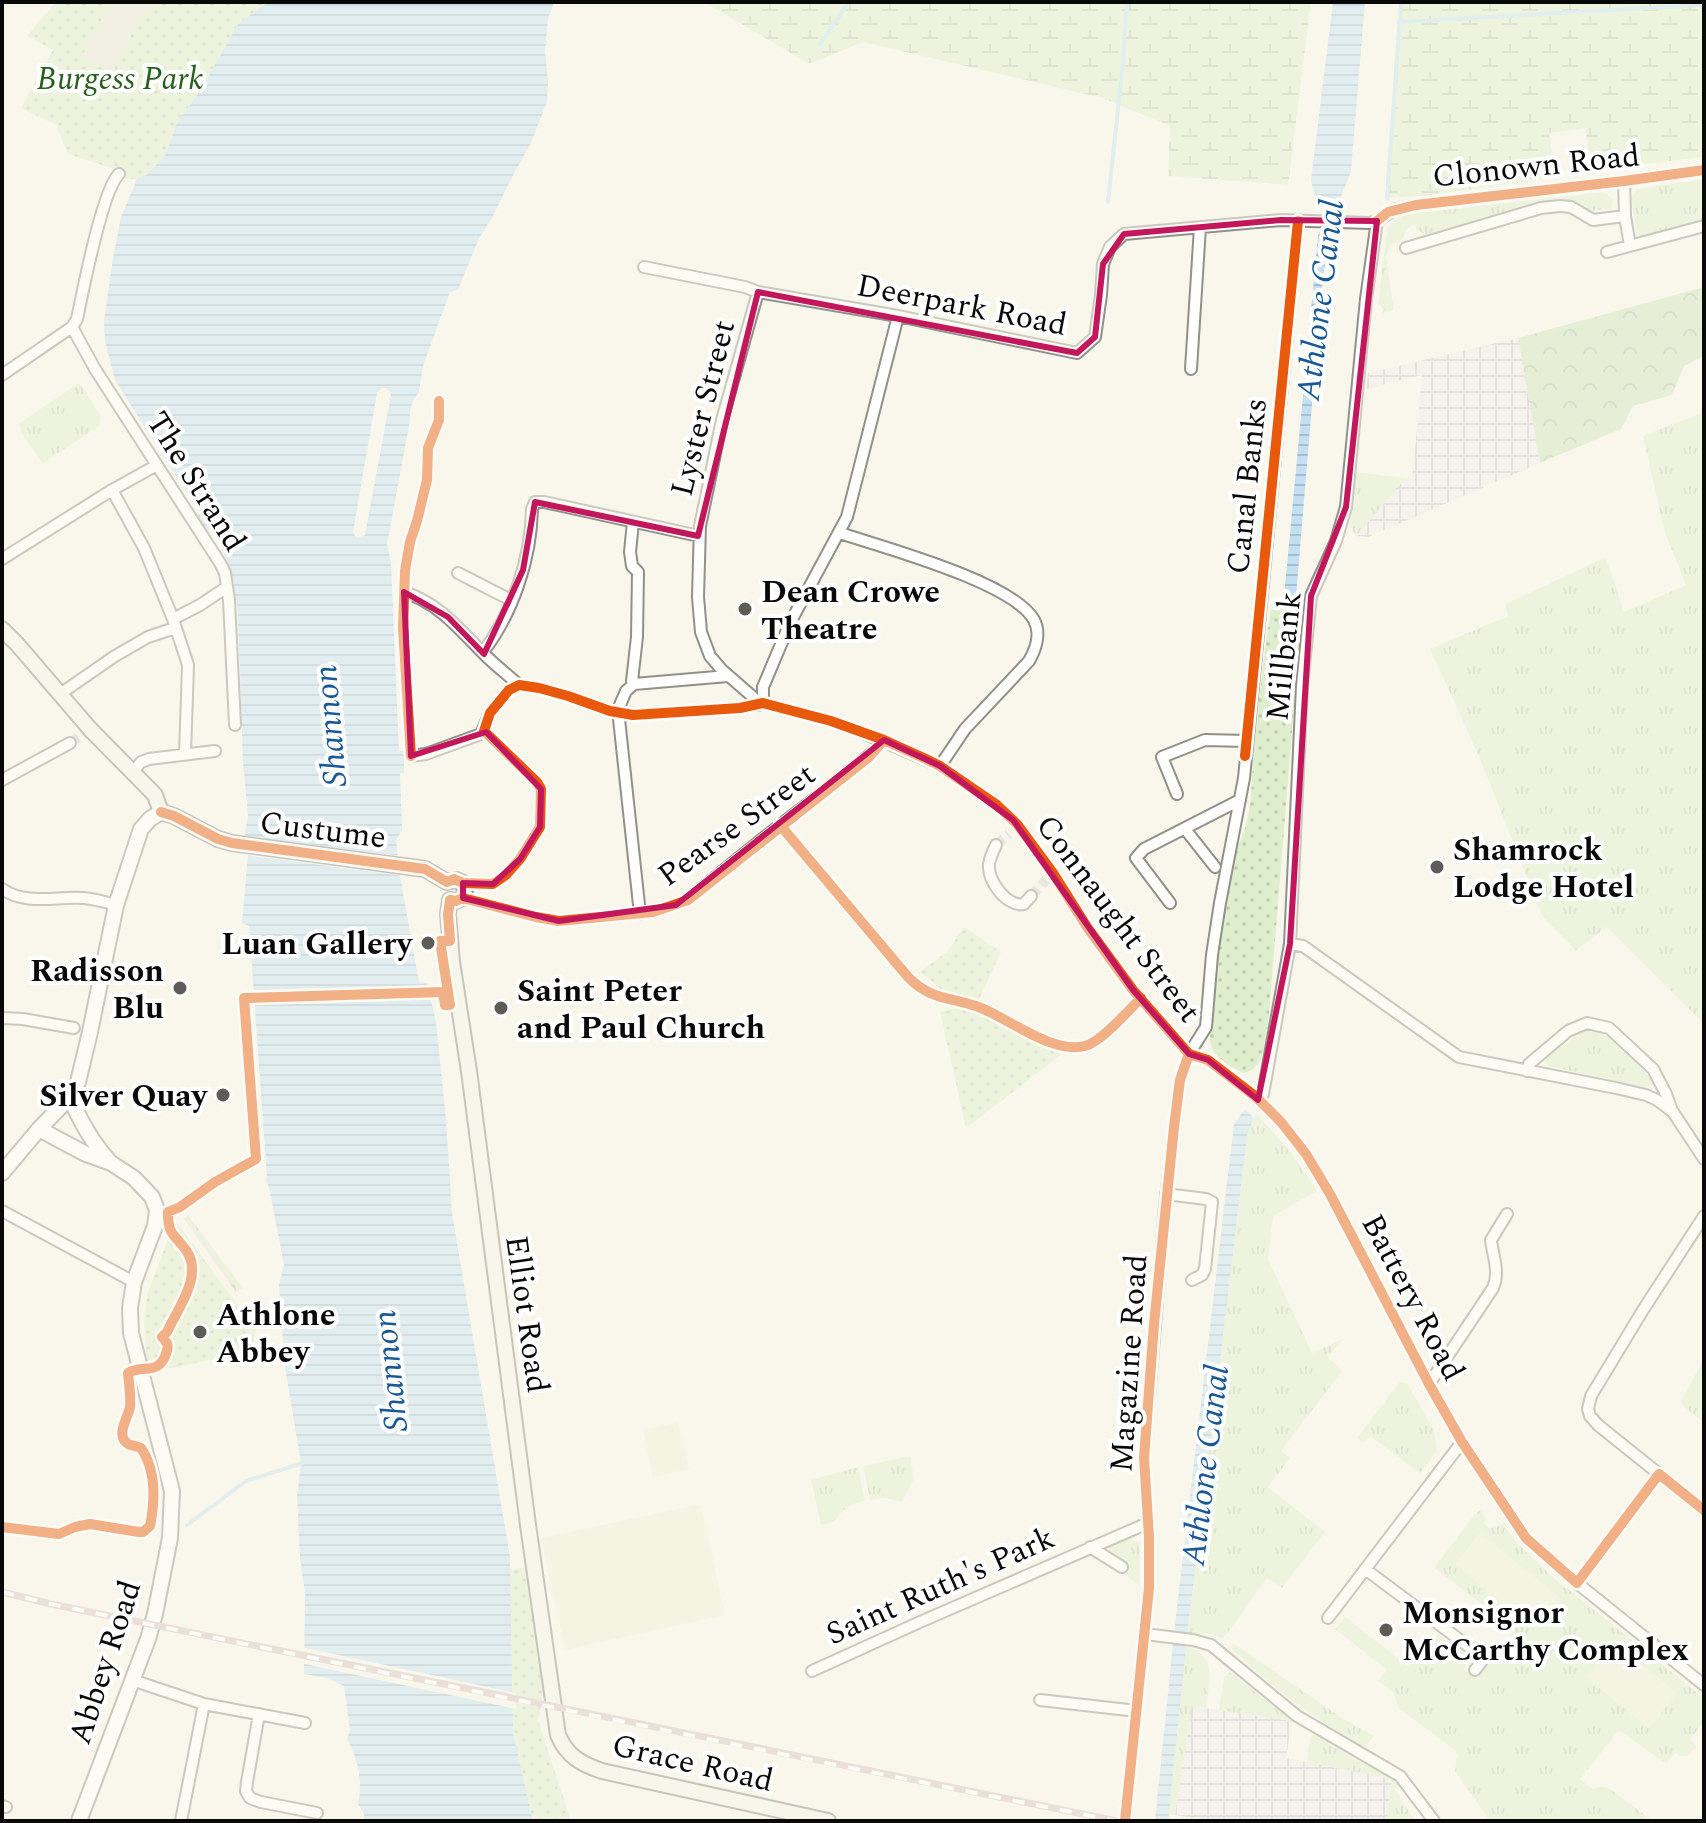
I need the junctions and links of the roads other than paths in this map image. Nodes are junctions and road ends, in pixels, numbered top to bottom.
1 (1704, 170) edge
2 (119, 174) dead end
3 (1624, 181) junction
4 (1625, 216) junction
5 (1298, 221) junction
6 (1377, 221) junction
7 (1704, 226) edge
8 (1200, 227) junction
9 (1630, 246) junction
10 (1406, 248) dead end
11 (1607, 252) dead end
12 (644, 267) dead end
13 (758, 292) junction
14 (898, 316) junction
15 (72, 327) junction
16 (1191, 369) dead end
17 (2, 375) edge
18 (439, 401) dead end
19 (157, 465) junction
20 (112, 490) junction
21 (633, 522) junction
22 (840, 533) junction
23 (699, 536) junction
24 (2, 559) edge
25 (458, 573) dead end
26 (227, 587) junction
27 (404, 592) junction
28 (511, 600) junction
29 (174, 624) junction
30 (2, 629) edge
31 (483, 652) junction
32 (728, 676) junction
33 (634, 684) junction
34 (519, 685) junction
35 (60, 694) junction
36 (760, 704) junction
37 (617, 712) junction
38 (235, 725) dead end
39 (484, 731) junction
40 (884, 740) junction
41 (1247, 741) junction
42 (70, 743) tunnel mouth
43 (215, 751) dead end
44 (185, 754) junction
45 (940, 766) junction
46 (133, 772) junction
47 (2, 780) edge
48 (1177, 794) dead end
49 (1240, 800) junction
50 (161, 812) junction
51 (1019, 827) junction
52 (1185, 829) junction
53 (1009, 834) tunnel mouth
54 (996, 845) dead end
55 (1215, 867) dead end
56 (832, 887) dead end
57 (2, 889) edge
58 (456, 891) junction
59 (1031, 896) dead end
60 (1170, 903) dead end
61 (116, 905) junction
62 (640, 914) junction
63 (1290, 944) junction
64 (1141, 998) junction
65 (2, 1018) edge
66 (74, 1028) dead end
67 (1189, 1054) junction
68 (1527, 1071) junction
69 (70, 1097) junction
70 (1256, 1098) junction
71 (1673, 1112) junction
72 (39, 1129) junction
73 (1704, 1159) edge
74 (111, 1163) junction
75 (2, 1171) edge
76 (1166, 1194) junction
77 (2, 1211) edge
78 (1507, 1214) dead end
79 (1704, 1216) edge
80 (1192, 1280) dead end
81 (134, 1282) junction
82 (1429, 1384) junction
83 (1462, 1442) junction
84 (1659, 1474) junction
85 (1704, 1510) edge
86 (1148, 1523) junction
87 (1090, 1547) junction
88 (1122, 1567) dead end
89 (1365, 1569) junction
90 (1577, 1583) junction
91 (1328, 1618) dead end
92 (1145, 1634) junction
93 (1475, 1670) dead end
94 (812, 1671) dead end
95 (132, 1680) junction
96 (1704, 1685) edge
97 (1040, 1700) dead end
98 (204, 1704) junction
99 (1137, 1711) junction
100 (259, 1714) junction
101 (305, 1723) dead end
102 (558, 1735) joint
103 (317, 1813) dead end
104 (79, 1821) edge
105 (181, 1821) edge
106 (828, 1821) edge
107 (1125, 1821) edge
108 (1434, 1821) edge

1 - 3 street, Clonown Road
2 - 15 street
3 - 4 street
3 - 6 street, Clonown Road
4 - 9 street
4 - 10 street
5 - 6 street, Deerpark Road
5 - 8 street, Deerpark Road
5 - 41 street, Canal Banks
6 - 63 street, Millbank
7 - 9 street
8 - 14 street, Deerpark Road
8 - 16 street
9 - 11 street
12 - 13 street, Deerpark Road
13 - 14 street, Deerpark Road
13 - 23 street, Lyster Street
14 - 22 street
15 - 17 street
15 - 19 street, The Strand
18 - 27 street
19 - 20 street
19 - 26 street, The Strand
20 - 24 street
20 - 29 street
21 - 23 street
21 - 28 street
21 - 33 street
22 - 36 street
22 - 45 street
23 - 32 street, Lyster Street
25 - 28 street
26 - 29 street
26 - 38 street, The Strand
27 - 31 street
27 - 39 street
28 - 31 street
29 - 35 street
29 - 44 street
30 - 35 main road
31 - 34 street
32 - 33 street
32 - 36 street, Lyster Street
33 - 37 street
34 - 37 street
34 - 39 street
35 - 46 main road
36 - 37 street
36 - 40 street, Connaught Street
37 - 62 street
39 - 58 street
40 - 45 street, Connaught Street
40 - 62 street, Pearse Street
41 - 48 street
41 - 49 street, Canal Banks
42 - 47 street
43 - 44 street
44 - 46 street
45 - 51 street, Connaught Street
46 - 50 main road
49 - 52 street
49 - 67 street, Canal Banks
50 - 58 main road, Custume
50 - 61 street
51 - 53 street
51 - 64 street, Connaught Street
52 - 55 street
52 - 60 street
54 - 59 street
56 - 64 street
57 - 61 street
58 - 62 street, Pearse Street
58 - 102 main road, Elliot Road
61 - 69 street
63 - 68 street
63 - 70 street, Millbank
64 - 67 street, Connaught Street
65 - 66 street
67 - 70 street, Battery Road
67 - 76 street, Magazine Road
68 - 71 street
68 - 71 street
69 - 72 street
69 - 74 street, Abbey Road
70 - 82 street, Battery Road
71 - 73 street
72 - 74 street, Abbey Road
72 - 75 street
74 - 81 street, Abbey Road
76 - 80 street
76 - 86 street, Magazine Road
77 - 81 street
78 - 82 street
79 - 84 street
81 - 95 street, Abbey Road
82 - 83 street, Battery Road
83 - 89 street
83 - 90 street, Battery Road
84 - 85 street
84 - 90 street
86 - 87 street, Saint Ruth's Park
86 - 92 street, Magazine Road
87 - 88 street, Saint Ruth's Park
87 - 94 street, Saint Ruth's Park
89 - 91 street
89 - 93 street
90 - 96 street, Battery Road
92 - 99 street, Magazine Road
92 - 108 street
95 - 98 street
95 - 104 street, Abbey Road
97 - 99 street
98 - 100 street
98 - 105 street
99 - 107 street, Magazine Road
100 - 101 street
100 - 103 street
102 - 106 main road, Grace Road

